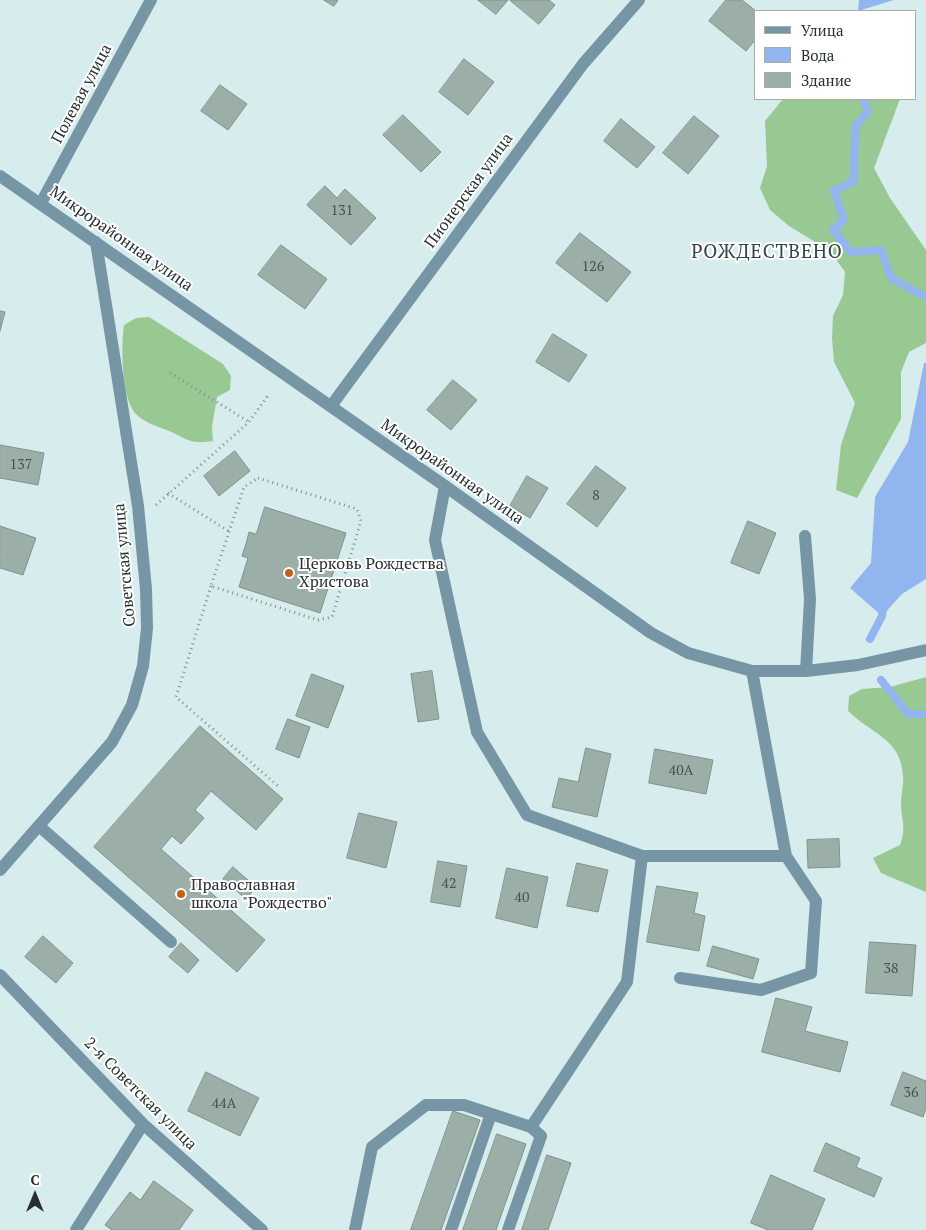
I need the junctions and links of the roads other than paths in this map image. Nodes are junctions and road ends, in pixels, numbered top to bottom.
1 (151, 0) edge
2 (640, 0) edge
3 (0, 176) edge
4 (41, 202) junction
5 (96, 242) junction
6 (331, 406) junction
7 (445, 486) junction
8 (805, 536) dead end
9 (926, 650) edge
10 (752, 671) junction
11 (806, 671) junction
12 (39, 826) junction
13 (642, 856) junction
14 (786, 856) junction
15 (0, 870) edge
16 (171, 942) dead end
17 (0, 975) edge
18 (680, 978) dead end
19 (491, 1114) junction
20 (142, 1124) junction
21 (531, 1127) junction
22 (76, 1230) edge
23 (262, 1230) edge
24 (355, 1230) edge
25 (451, 1230) edge
26 (508, 1230) edge

1 - 4 street, Полевая улица
2 - 6 street, Пионерская улица
3 - 4 street, Микрорайонная улица
4 - 5 street, Микрорайонная улица
5 - 6 street, Микрорайонная улица
5 - 12 street, Советская улица
6 - 7 street, Микрорайонная улица
7 - 10 street, Микрорайонная улица
7 - 13 street
8 - 11 street
9 - 11 street, Микрорайонная улица
10 - 11 street, Микрорайонная улица
10 - 14 street
12 - 15 street, Советская улица
12 - 16 street
13 - 14 street
13 - 21 street
14 - 18 street
17 - 20 street, 2-я Советская улица
19 - 21 street
19 - 24 street
19 - 25 street
20 - 22 street
20 - 23 street, 2-я Советская улица
21 - 26 street

